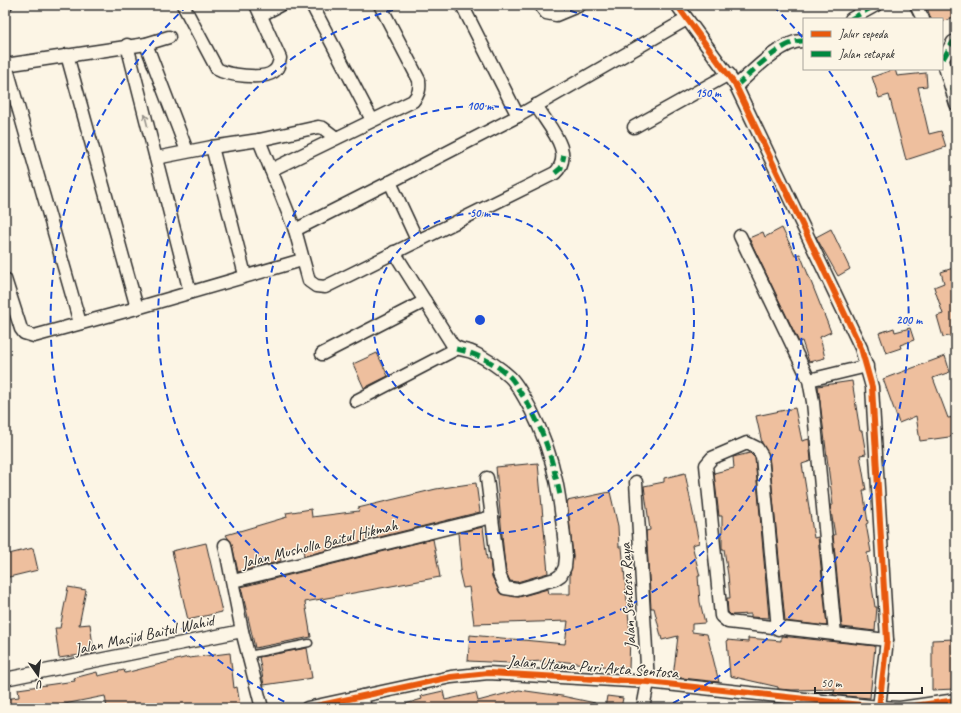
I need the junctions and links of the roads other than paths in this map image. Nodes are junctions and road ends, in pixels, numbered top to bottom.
1 (184, 5) edge
2 (280, 5) edge
3 (312, 5) edge
4 (380, 5) edge
5 (462, 5) edge
6 (540, 5) edge
7 (580, 5) edge
8 (677, 5) edge
9 (876, 5) edge
10 (916, 5) edge
11 (259, 10) edge
12 (854, 18) edge
13 (922, 18) edge
14 (687, 19) junction
15 (169, 38) dead end
16 (803, 41) edge
17 (956, 41) edge
18 (146, 44) junction
19 (127, 45) junction
20 (68, 55) junction
21 (943, 57) edge
22 (943, 61) edge
23 (6, 65) edge
24 (728, 74) junction
25 (736, 86) junction
26 (954, 89) edge
27 (956, 104) edge
28 (536, 106) junction
29 (518, 116) junction
30 (372, 120) junction
31 (634, 127) dead end
32 (336, 138) junction
33 (259, 140) junction
34 (212, 147) junction
35 (186, 151) junction
36 (156, 158) junction
37 (271, 170) junction
38 (390, 182) junction
39 (294, 230) junction
40 (740, 236) dead end
41 (417, 240) junction
42 (394, 252) junction
43 (302, 260) junction
44 (245, 275) junction
45 (5, 279) edge
46 (190, 292) junction
47 (425, 301) junction
48 (136, 308) junction
49 (80, 323) junction
50 (456, 349) junction
51 (322, 354) dead end
52 (867, 366) junction
53 (809, 380) junction
54 (356, 401) dead end
55 (486, 478) dead end
56 (636, 482) dead end
57 (492, 517) junction
58 (224, 545) dead end
59 (233, 580) junction
60 (778, 628) junction
61 (242, 631) junction
62 (835, 634) junction
63 (887, 640) junction
64 (309, 643) dead end
65 (248, 655) junction
66 (5, 679) edge
67 (648, 682) junction
68 (956, 700) edge
69 (363, 702) edge
70 (880, 707) edge
71 (262, 708) edge
72 (307, 708) edge
73 (643, 708) edge

1 - 11 street
2 - 11 street
3 - 30 street
4 - 30 street
5 - 29 street
6 - 7 street
8 - 14 street
9 - 12 street
10 - 13 street
14 - 24 street
14 - 28 street
15 - 18 street
16 - 25 street
17 - 21 street
18 - 19 street
18 - 35 street
19 - 20 street
36 -> 19 street
20 - 23 street
20 - 48 street
22 - 26 street
23 - 49 street
24 - 25 street
24 - 31 street
25 - 52 street
26 - 27 street
28 - 29 street
28 - 41 street
29 - 38 street
30 - 32 street
32 - 33 street
32 - 37 street
33 - 34 street
33 - 37 street
34 - 35 street
34 - 44 street
35 - 36 street
36 - 46 street
37 - 39 street
38 - 39 street
38 - 41 street
39 - 43 street
40 - 53 street
41 - 42 street
42 - 43 street
42 - 47 street
43 - 44 street
44 - 46 street
45 - 49 street
46 - 48 street
47 - 50 street
47 - 51 street
48 - 49 street
50 - 54 street
50 - 57 street
52 - 53 street
52 - 63 street
53 - 62 street
55 - 57 street
56 - 67 street, Jalan Sentosa Raya
57 - 59 street, Jalan Musholla Baitul Hikmah
58 - 59 street
59 - 61 street, Jalan Musholla Baitul Hikmah
60 - 60 street
60 - 62 street
61 - 65 street, Jalan Musholla Baitul Hikmah
61 - 66 street, Jalan Masjid Baitul Wahid
62 - 63 street
63 - 70 street
64 - 65 lane
65 - 71 street, Jalan Musholla Baitul Hikmah
67 - 69 street, Jalan Utama Puri Arta Sentosa
67 - 70 street, Jalan Utama Puri Arta Sentosa
67 - 73 street, Jalan Sentosa Raya
68 - 70 street, Jalan Utama Puri Arta Sentosa
69 - 72 street, Jalan Utama Puri Arta Sentosa

